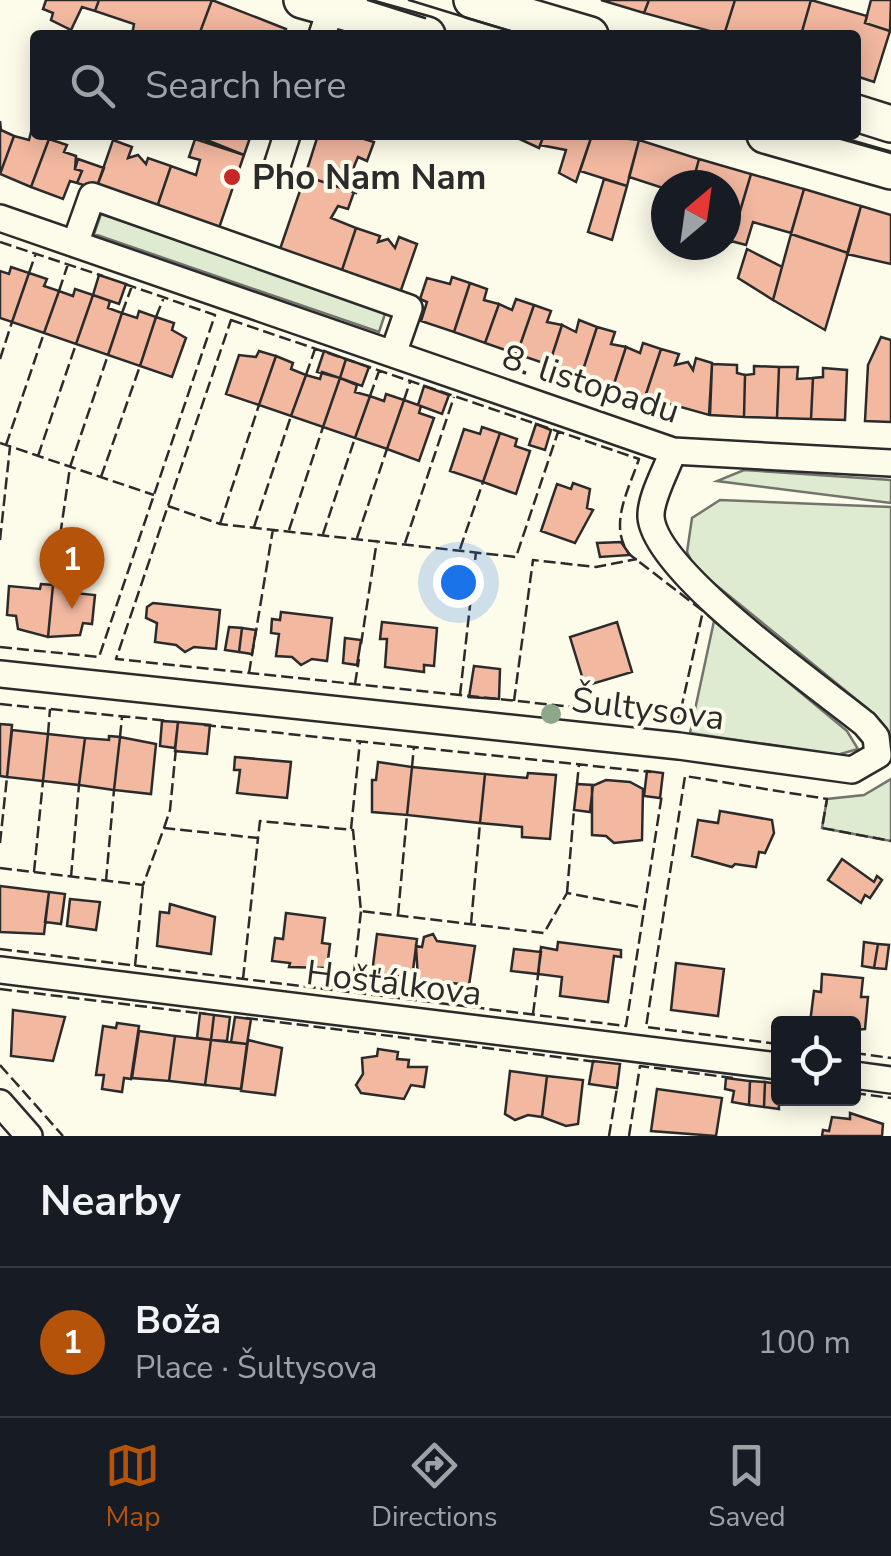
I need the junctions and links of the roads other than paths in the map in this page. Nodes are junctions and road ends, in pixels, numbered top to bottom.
1 (472, 0) edge
2 (318, 13) edge
3 (519, 16) edge
4 (402, 30) edge
5 (571, 30) edge
6 (861, 115) edge
7 (891, 124) edge
8 (286, 140) edge
9 (782, 140) edge
10 (277, 166) dead end
11 (891, 172) edge
12 (0, 218) edge
13 (75, 244) junction
14 (393, 354) junction
15 (673, 451) junction
16 (891, 463) edge
17 (0, 674) edge
18 (0, 970) edge
19 (771, 1065) edge
20 (861, 1076) edge
21 (891, 1080) edge
22 (0, 1104) edge
23 (29, 1136) edge

1 - 3 street
2 - 4 street
3 - 5 street
6 - 7 street
8 - 10 street
9 - 11 street
12 - 13 street, 8. listopadu
13 - 14 street, 8. listopadu
13 - 14 street
14 - 15 street, 8. listopadu
15 - 16 street, 8. listopadu
15 - 17 street, Šultysova
18 - 19 street, Hošťálkova
20 - 21 street
22 - 23 street

